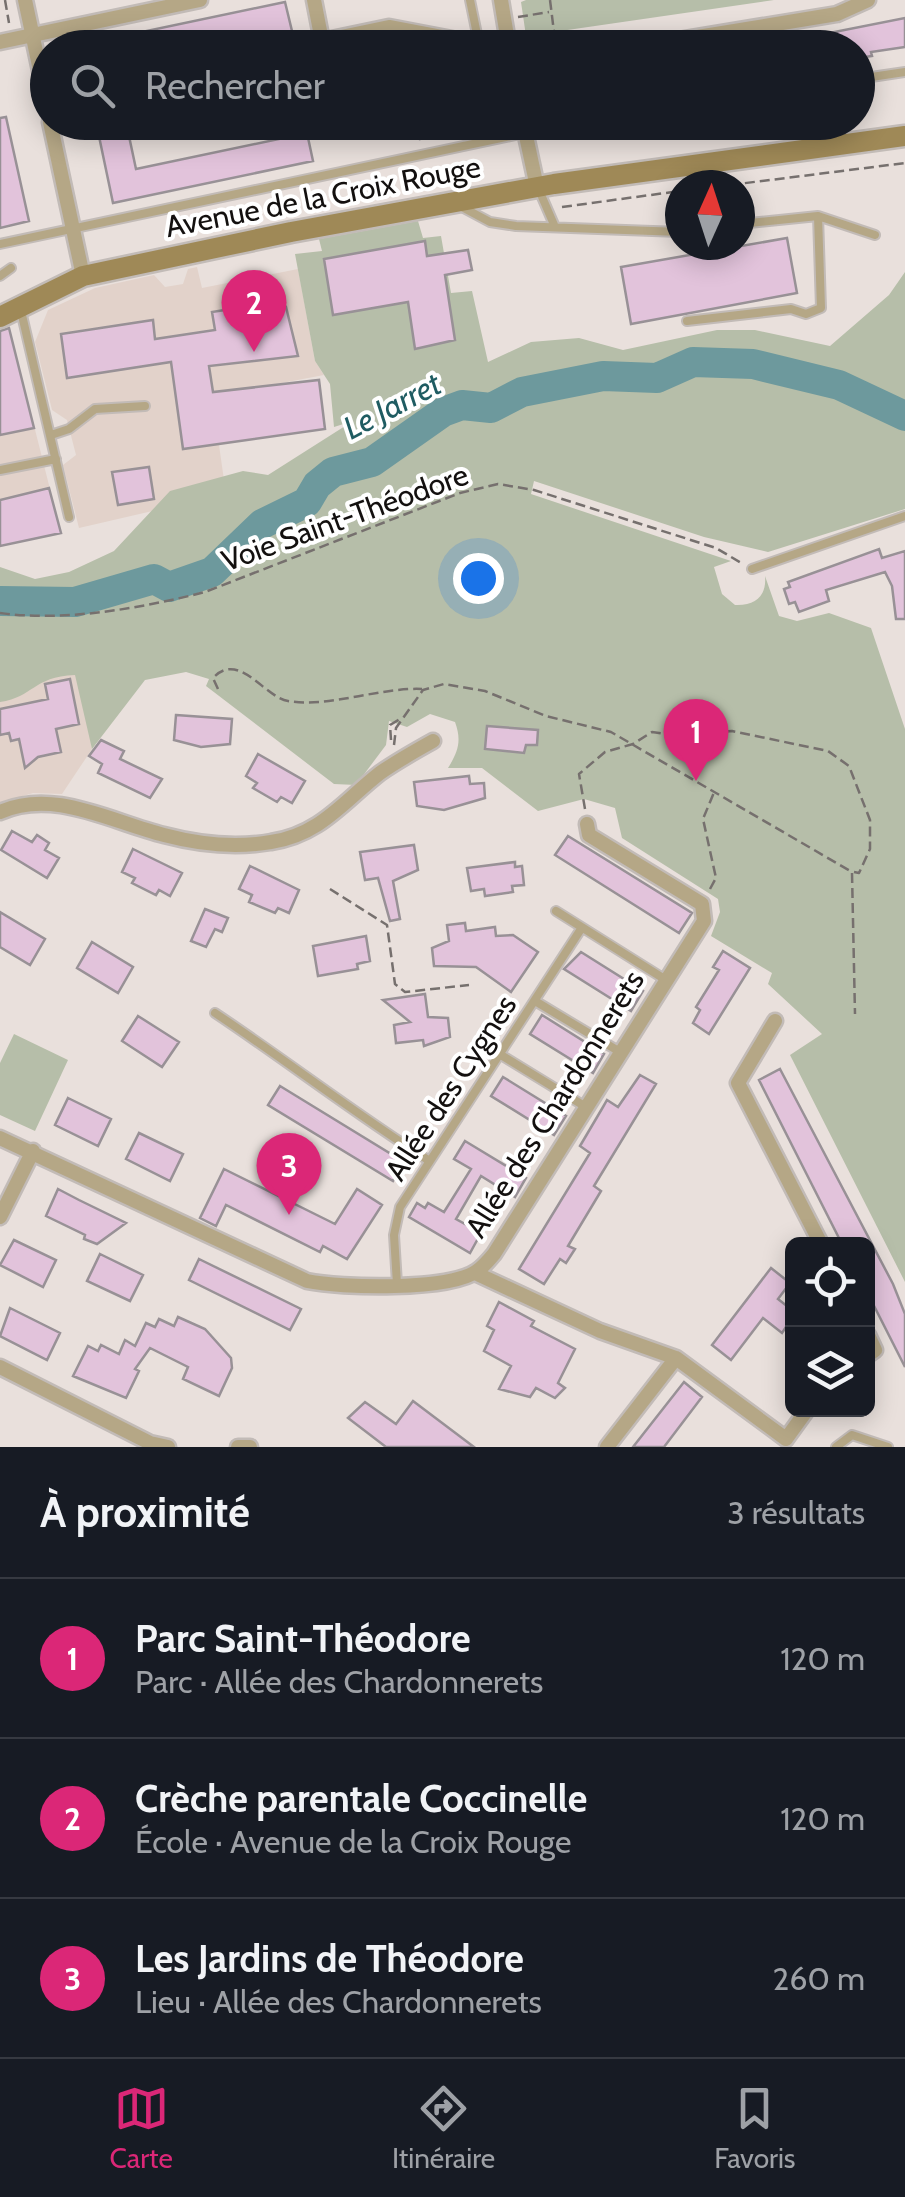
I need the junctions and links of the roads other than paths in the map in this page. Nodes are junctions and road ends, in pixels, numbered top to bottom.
1 (25, 0) edge
2 (200, 0) edge
3 (314, 0) edge
4 (470, 0) edge
5 (501, 0) edge
6 (868, 0) edge
7 (31, 30) edge
8 (56, 30) edge
9 (320, 30) edge
10 (375, 30) edge
11 (406, 30) edge
12 (477, 30) edge
13 (506, 30) edge
14 (739, 30) edge
15 (905, 72) edge
16 (875, 76) edge
17 (905, 136) edge
18 (54, 140) edge
19 (470, 140) edge
20 (527, 140) edge
21 (537, 186) junction
22 (452, 202) junction
23 (818, 216) junction
24 (755, 222) edge
25 (555, 227) junction
26 (72, 229) junction
27 (665, 231) edge
28 (875, 235) dead end
29 (0, 244) edge
30 (12, 268) dead end
31 (0, 276) edge
32 (83, 276) junction
33 (20, 307) junction
34 (0, 317) edge
35 (687, 321) dead end
36 (145, 406) dead end
37 (51, 434) junction
38 (56, 459) junction
39 (0, 470) edge
40 (905, 516) edge
41 (70, 517) dead end
42 (752, 569) road end
43 (433, 741) dead end
44 (0, 812) edge
45 (587, 824) road end
46 (556, 911) dead end
47 (581, 929) junction
48 (666, 980) junction
49 (535, 1001) junction
50 (215, 1013) dead end
51 (775, 1022) dead end
52 (620, 1052) junction
53 (500, 1054) junction
54 (587, 1108) junction
55 (0, 1138) edge
56 (33, 1152) junction
57 (428, 1160) junction
58 (0, 1216) edge
59 (817, 1237) edge
60 (476, 1273) junction
61 (397, 1284) junction
62 (676, 1358) junction
63 (0, 1367) edge
64 (802, 1417) edge
65 (168, 1447) edge
66 (238, 1447) edge
67 (250, 1447) edge
68 (607, 1447) edge
69 (836, 1447) edge
70 (888, 1447) edge

1 - 7 street
2 - 8 street
3 - 9 street
4 - 12 lane
5 - 13 street
6 - 14 street
10 - 11 street
15 - 16 lane
17 - 21 main road, Avenue de la Croix Rouge
18 - 26 street
19 - 26 lane
20 - 21 street
21 - 22 main road, Avenue de la Croix Rouge
21 - 25 lane
22 - 25 lane
22 - 32 main road, Avenue de la Croix Rouge
23 - 24 lane
23 - 28 lane
23 - 35 lane
25 - 27 lane
26 - 29 lane
26 - 32 street
30 - 31 lane
32 - 33 main road, Avenue de la Croix Rouge
33 - 34 main road, Avenue de la Croix Rouge
33 - 37 lane
36 - 37 lane
37 - 38 lane
38 - 39 lane
38 - 41 lane
40 - 42 lane
43 - 44 street
45 - 48 street, Allée des Chardonnerets
46 - 47 lane
47 - 48 lane
47 - 49 lane, Allée des Cygnes
48 - 52 street, Allée des Chardonnerets
49 - 52 lane
49 - 53 lane, Allée des Cygnes
50 - 57 lane
51 - 59 street
52 - 54 street, Allée des Chardonnerets
53 - 54 lane
53 - 57 lane, Allée des Cygnes
54 - 60 street, Allée des Chardonnerets
55 - 56 street, Allée des Chardonnerets
56 - 58 street
56 - 61 street, Allée des Chardonnerets
57 - 61 lane, Allée des Cygnes
60 - 61 street, Allée des Chardonnerets
60 - 62 street
62 - 64 street
62 - 68 street
63 - 65 street
66 - 67 street
69 - 70 lane

